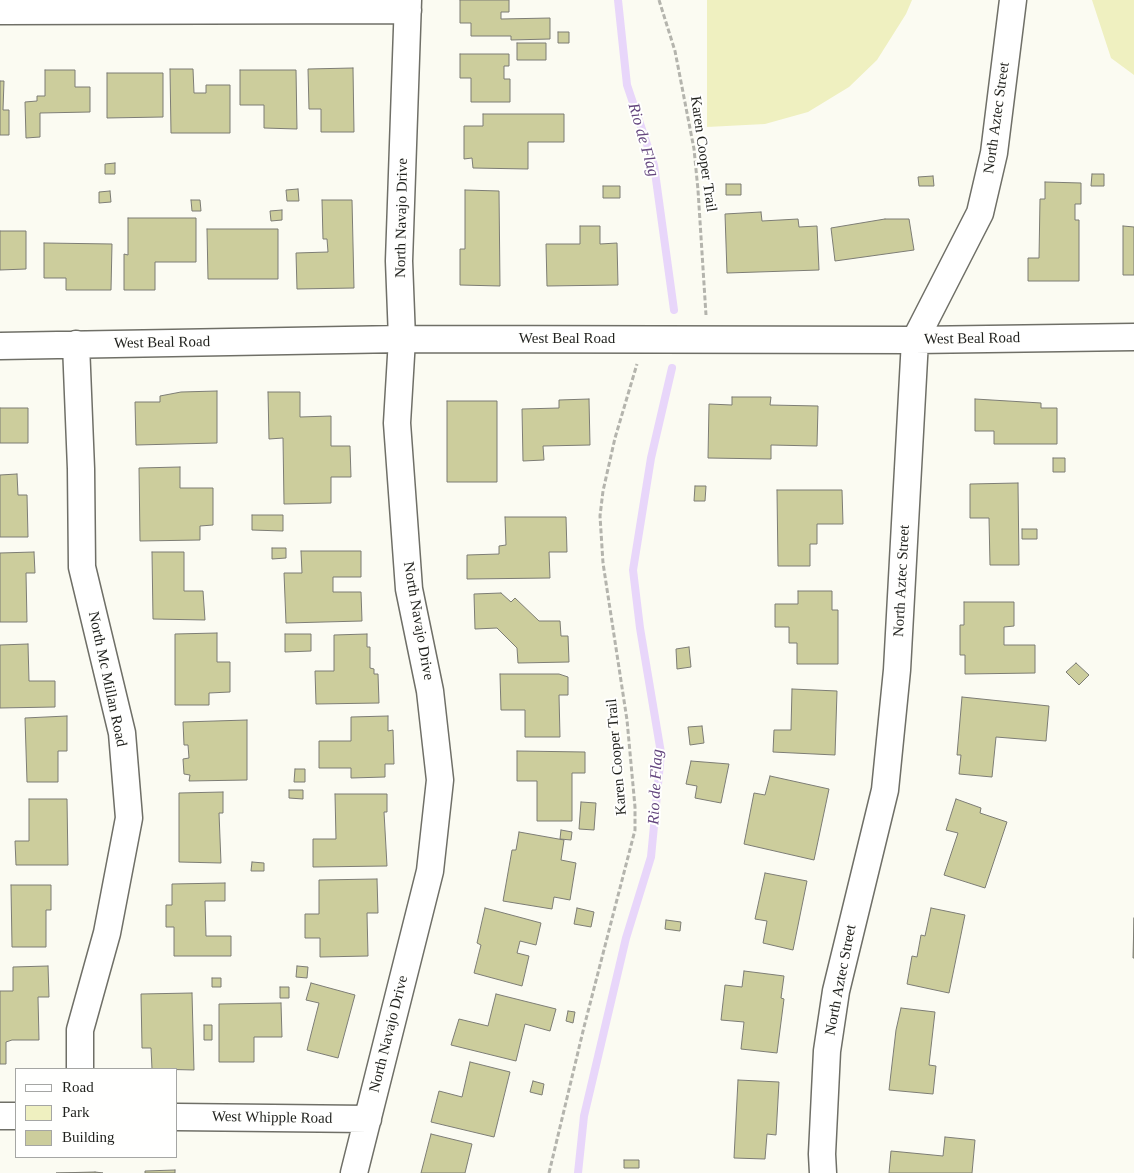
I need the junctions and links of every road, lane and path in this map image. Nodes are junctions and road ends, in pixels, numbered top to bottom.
1 (659, 0) edge
2 (1013, 0) edge
3 (71, 5) edge
4 (408, 5) edge
5 (0, 11) edge
6 (707, 315) dead end
7 (1134, 337) edge
8 (402, 339) junction
9 (915, 340) junction
10 (76, 344) junction
11 (0, 346) edge
12 (643, 364) dead end
13 (80, 1068) edge
14 (0, 1116) edge
15 (15, 1116) edge
16 (178, 1117) edge
17 (368, 1119) junction
18 (354, 1173) edge
19 (550, 1173) edge
20 (823, 1173) edge

1 - 6 path, Karen Cooper Trail
2 - 9 street, North Aztec Street
3 - 4 street
3 - 5 street
4 - 8 street, North Navajo Drive
7 - 9 street, West Beal Road
8 - 9 street, West Beal Road
8 - 10 street, West Beal Road
8 - 17 street, North Navajo Drive
9 - 20 street, North Aztec Street
10 - 11 street, West Beal Road
10 - 13 street, North Mc Millan Road
12 - 19 path, Karen Cooper Trail
14 - 15 street
16 - 17 street, West Whipple Road
17 - 18 street, North Navajo Drive

